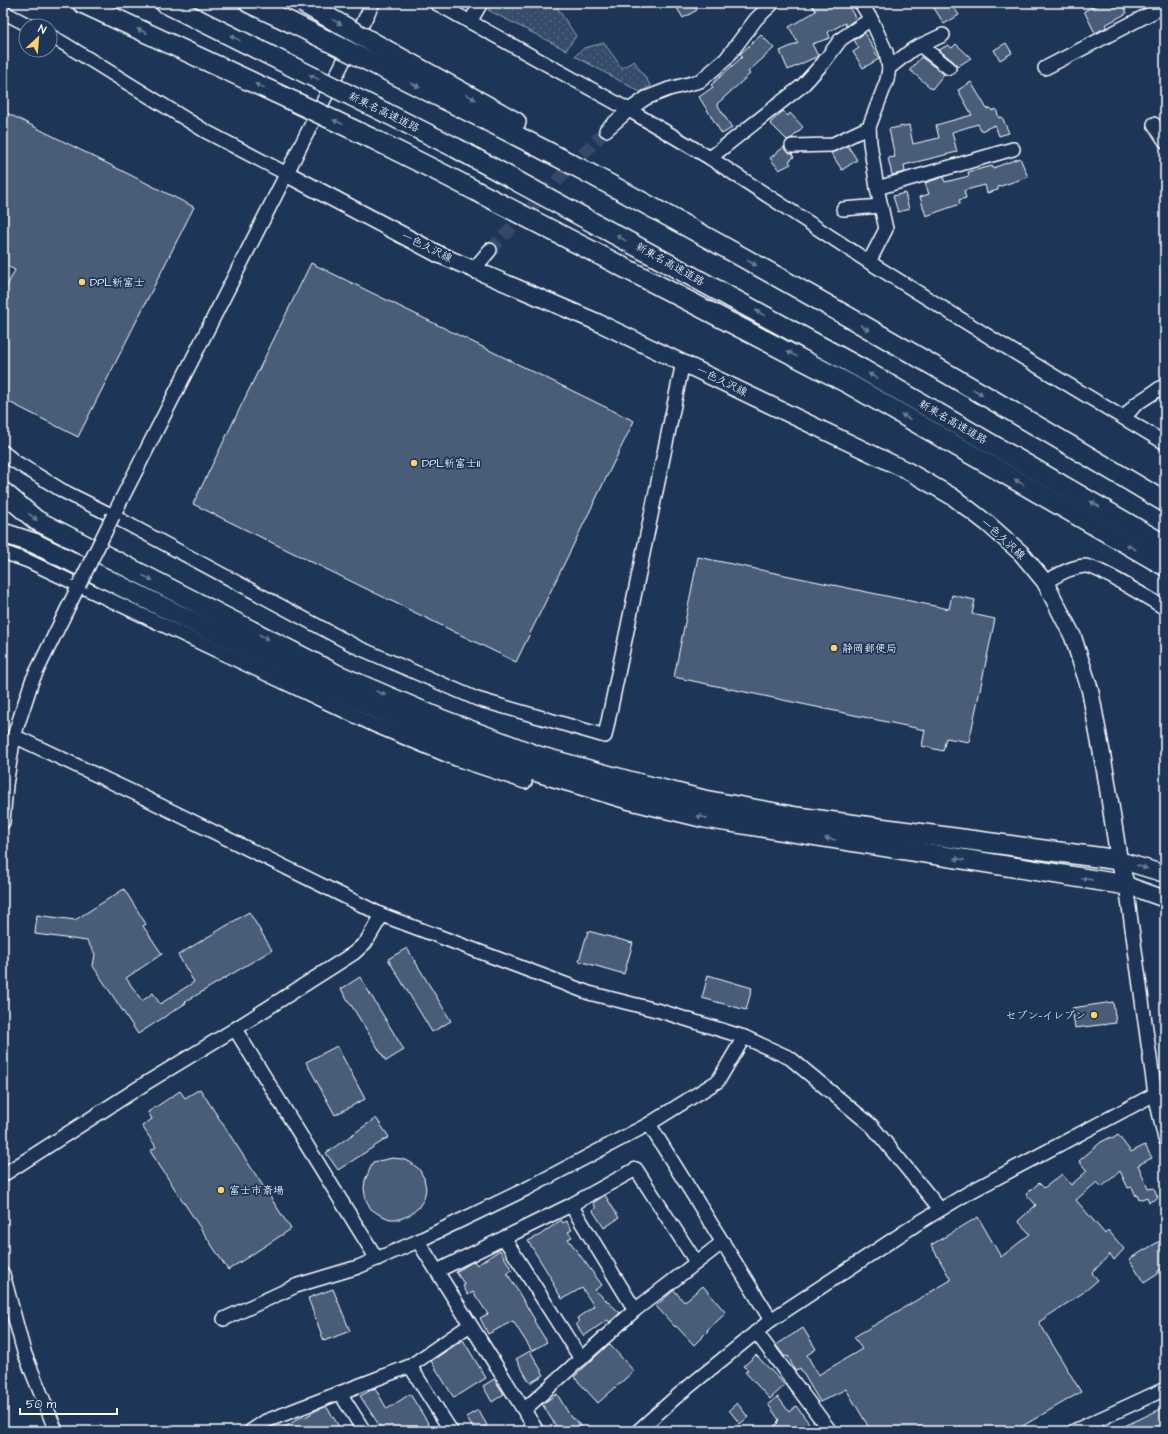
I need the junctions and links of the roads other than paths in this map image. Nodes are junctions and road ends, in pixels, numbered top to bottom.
1 (82, 3) edge
2 (165, 3) edge
3 (249, 3) edge
4 (302, 3) edge
5 (373, 3) edge
6 (436, 3) edge
7 (481, 3) edge
8 (773, 3) edge
9 (861, 3) edge
10 (1165, 6) edge
11 (3, 12) edge
12 (871, 19) junction
13 (18, 20) edge
14 (470, 22) junction
15 (943, 35) dead end
16 (58, 41) edge
17 (921, 46) junction
18 (384, 59) junction
19 (889, 68) junction
20 (949, 68) dead end
21 (1045, 68) dead end
22 (629, 110) junction
23 (1154, 124) dead end
24 (869, 127) junction
25 (606, 130) tunnel mouth
26 (1165, 141) edge
27 (792, 146) dead end
28 (1013, 150) dead end
29 (710, 158) junction
30 (286, 174) junction
31 (877, 188) junction
32 (881, 206) junction
33 (843, 209) dead end
34 (490, 250) tunnel mouth
35 (869, 262) junction
36 (474, 269) junction
37 (683, 362) junction
38 (1165, 385) edge
39 (1124, 418) junction
40 (1165, 443) edge
41 (3, 452) edge
42 (3, 492) edge
43 (1165, 502) edge
44 (113, 516) junction
45 (3, 533) edge
46 (1165, 545) edge
47 (3, 552) edge
48 (1165, 566) edge
49 (1045, 582) junction
50 (79, 585) junction
51 (1165, 608) edge
52 (14, 736) junction
53 (525, 782) dead end
54 (3, 822) edge
55 (1119, 860) junction
56 (1165, 874) edge
57 (1126, 885) junction
58 (1165, 899) edge
59 (382, 916) junction
60 (235, 1029) junction
61 (744, 1037) junction
62 (1155, 1094) junction
63 (649, 1124) junction
64 (1165, 1139) edge
65 (3, 1175) edge
66 (571, 1205) junction
67 (940, 1209) junction
68 (504, 1238) junction
69 (418, 1240) junction
70 (723, 1242) junction
71 (377, 1259) junction
72 (696, 1262) junction
73 (437, 1272) junction
74 (3, 1274) edge
75 (635, 1310) junction
76 (224, 1319) dead end
77 (771, 1320) junction
78 (470, 1325) junction
79 (756, 1332) junction
80 (581, 1359) junction
81 (410, 1366) junction
82 (1165, 1389) edge
83 (340, 1393) junction
84 (524, 1410) junction
85 (269, 1426) edge
86 (56, 1431) edge
87 (251, 1431) edge
88 (364, 1431) edge
89 (451, 1431) edge
90 (537, 1431) edge
91 (638, 1431) edge
92 (830, 1431) edge
93 (1074, 1431) edge

48 -> 1 highway, bridge
46 -> 2 highway, 新東名高速道路, bridge
3 - 18 highway, bridge
4 -> 18 highway, bridge
5 - 30 street
6 - 14 street
7 - 14 street
8 - 22 street
9 - 12 street
10 - 21 street
11 - 13 street
12 - 19 street
12 - 29 street
14 - 22 street
15 - 17 street
16 - 30 street
17 - 19 street
17 - 20 street
18 -> 43 highway
19 - 24 street
22 - 25 street
22 - 29 street
23 - 26 street
24 - 27 street
24 - 31 street
28 - 31 street
29 - 35 street
30 - 36 main road, 一色久沢線
30 - 44 street
31 - 32 street
32 - 33 street
32 - 35 street
34 - 36 street
35 - 39 street
36 - 37 main road, 一色久沢線
37 - 44 street
37 - 49 main road, 一色久沢線
38 - 39 street
39 - 40 street
41 - 44 street
42 -> 55 highway
44 - 50 street, bridge
57 -> 45 highway
47 - 50 street
49 - 51 street
49 - 55 main road, 一色久沢線
50 - 52 street
50 - 53 street
52 - 54 street
52 - 59 street
55 -> 56 main road
55 - 57 main road, 一色久沢線
57 - 58 main road
57 - 62 street
59 - 60 street
59 - 61 street
60 - 65 street
60 - 71 street
61 - 63 street
61 - 67 street
62 - 64 street
62 - 67 street
63 - 69 street
63 - 70 street
66 - 68 street
66 - 72 street
66 - 75 street
67 - 77 street
68 - 73 street
68 - 80 street
69 - 71 street
69 - 73 street
70 - 72 street
70 - 77 street
71 - 76 street
72 - 75 street
73 - 78 street
74 - 86 street
75 - 80 street
77 - 79 street
78 - 81 street
78 - 84 street
79 - 91 street
79 - 92 street
80 - 84 street
81 - 83 street
81 - 89 street
82 - 93 street
83 - 85 street
83 - 88 street
84 - 90 street
85 - 87 street

